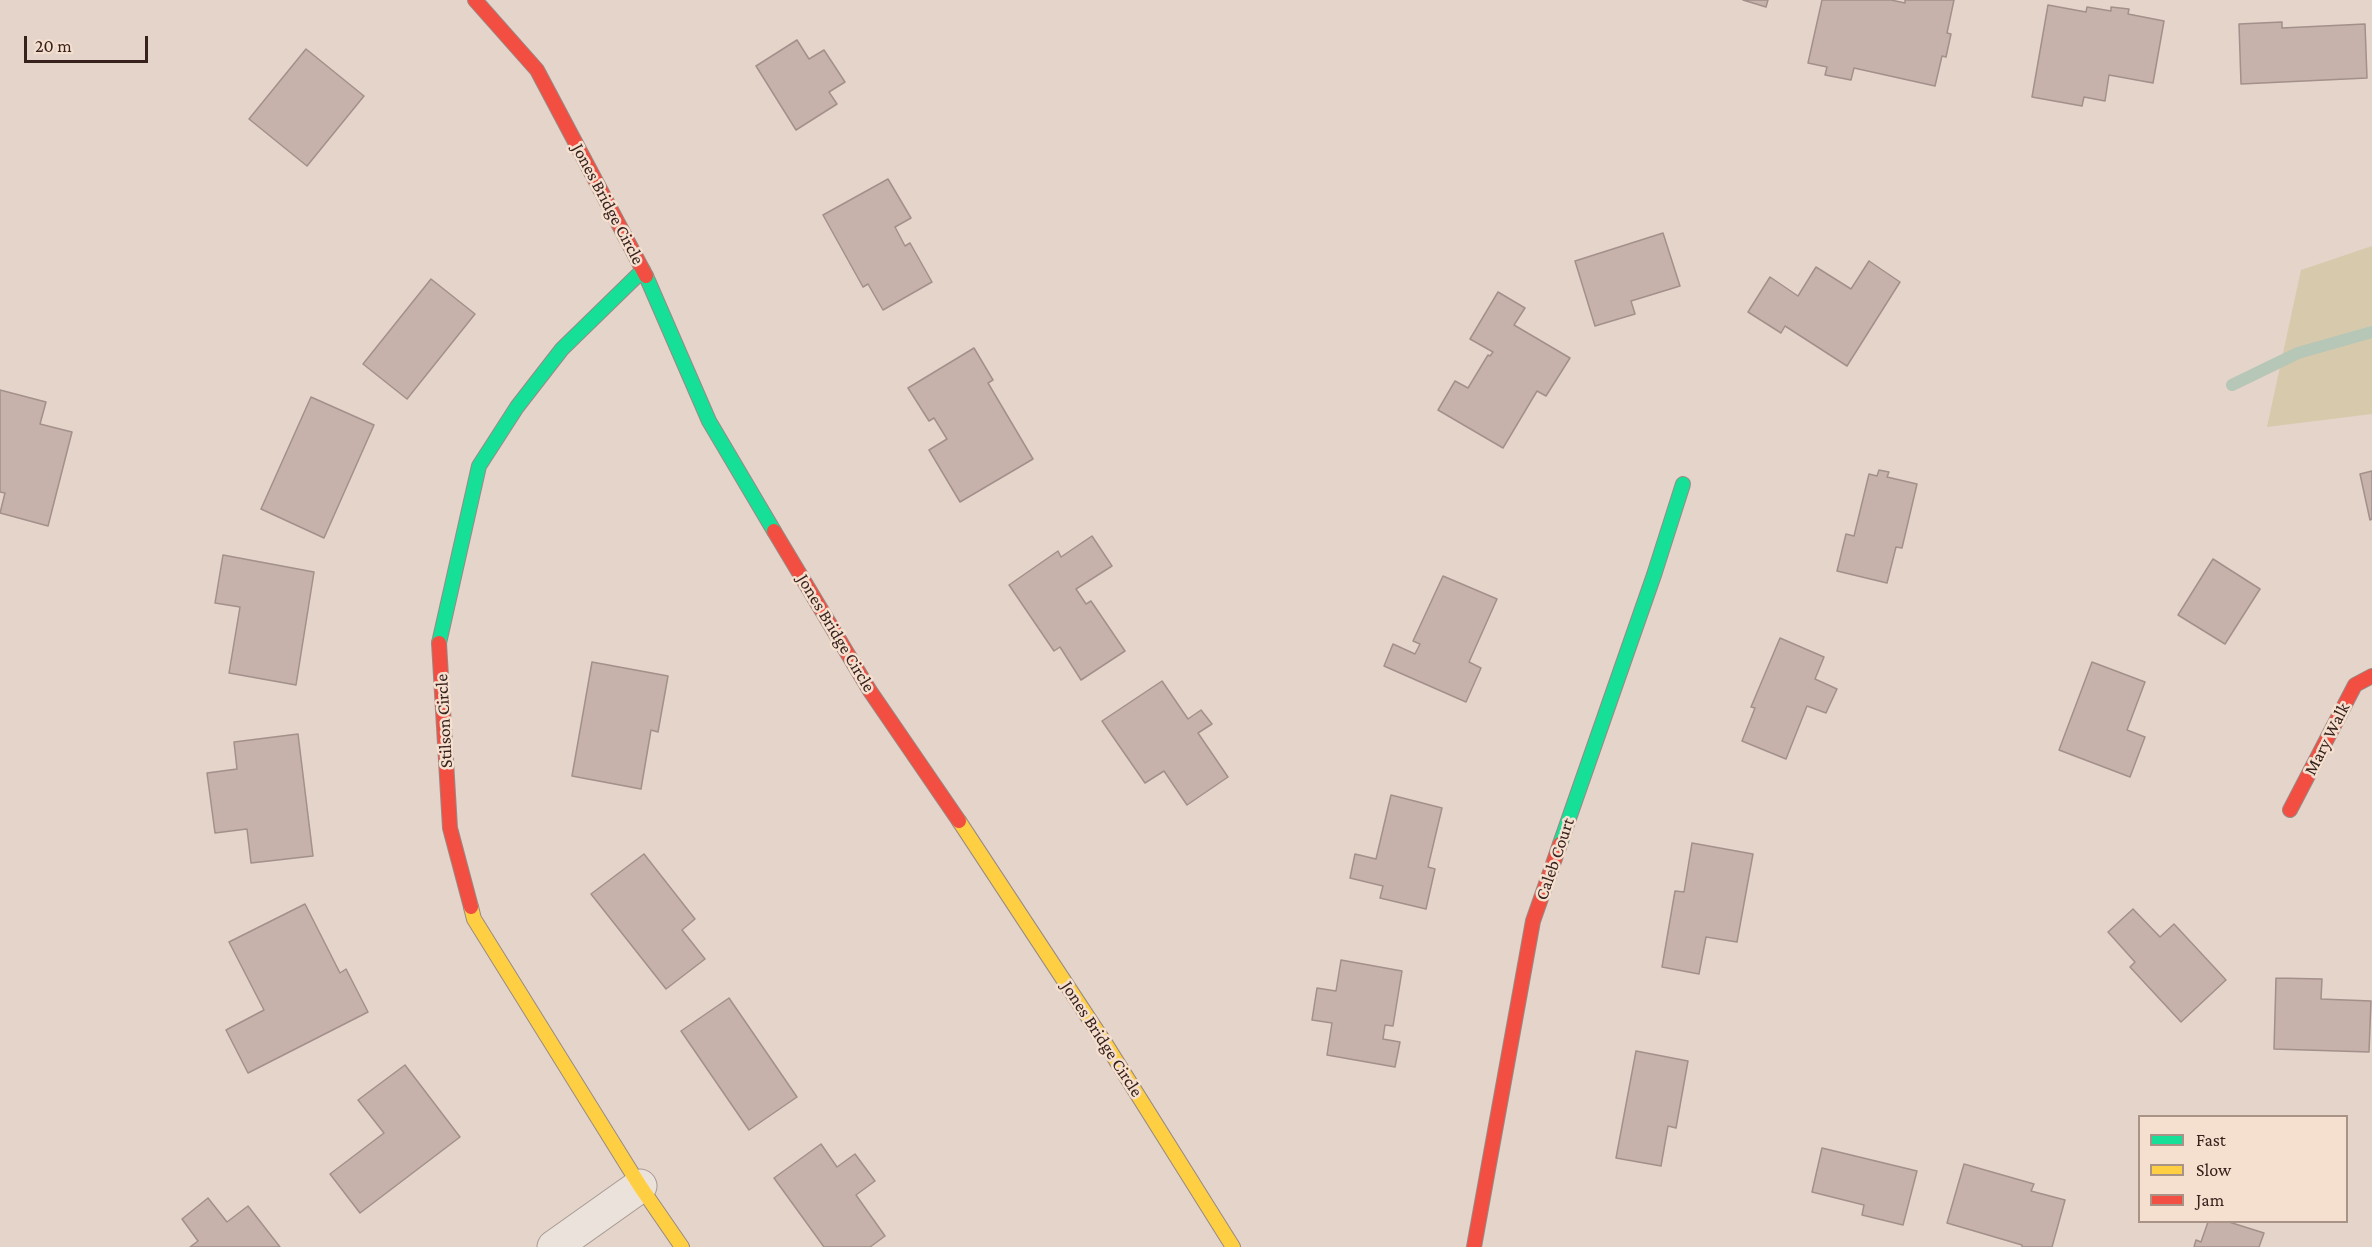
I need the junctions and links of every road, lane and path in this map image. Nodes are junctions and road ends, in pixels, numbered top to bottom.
1 (475, 0) edge
2 (643, 270) junction
3 (1683, 484) dead end
4 (2372, 676) edge
5 (2290, 810) dead end
6 (640, 1186) junction
7 (554, 1247) edge
8 (682, 1247) edge
9 (1233, 1247) edge
10 (1474, 1247) edge

1 - 2 street, Jones Bridge Circle
2 - 6 street, Stilson Circle
2 - 9 street, Jones Bridge Circle
3 - 10 street, Caleb Court
4 - 5 street, Mary Walk
6 - 7 street
6 - 8 street, Stilson Circle

